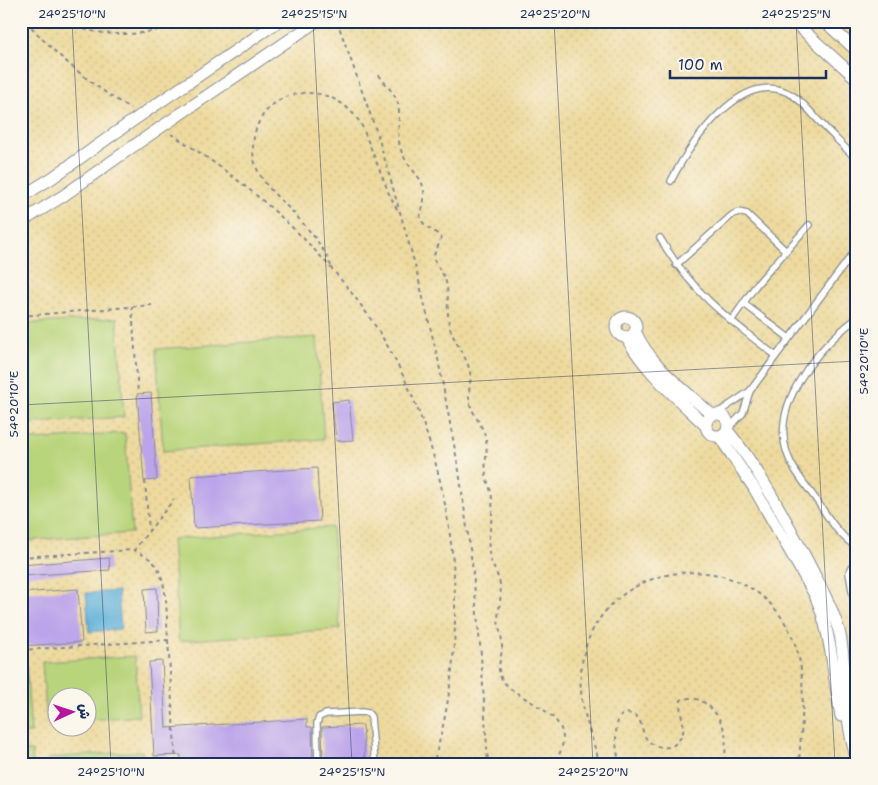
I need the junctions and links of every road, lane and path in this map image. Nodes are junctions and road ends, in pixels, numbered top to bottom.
1 (26, 21) edge
2 (61, 21) edge
3 (185, 21) edge
4 (279, 21) edge
5 (317, 21) edge
6 (337, 21) edge
7 (793, 21) edge
8 (824, 21) edge
9 (857, 51) edge
10 (379, 75) dead end
11 (857, 79) edge
12 (132, 109) dead end
13 (167, 125) junction
14 (857, 160) edge
15 (671, 181) dead end
16 (21, 197) edge
17 (400, 215) junction
18 (21, 222) edge
19 (809, 225) dead end
20 (660, 238) dead end
21 (857, 248) edge
22 (786, 251) junction
23 (676, 265) junction
24 (332, 269) junction
25 (743, 303) junction
26 (152, 305) dead end
27 (132, 306) junction
28 (21, 316) edge
29 (857, 318) edge
30 (732, 322) junction
31 (789, 338) junction
32 (776, 356) junction
33 (750, 391) junction
34 (138, 394) dead end
35 (714, 415) junction
36 (706, 426) junction
37 (725, 431) junction
38 (145, 481) dead end
39 (174, 499) dead end
40 (149, 530) junction
41 (857, 547) edge
42 (134, 550) junction
43 (21, 557) edge
44 (857, 564) edge
45 (857, 620) edge
46 (168, 640) junction
47 (21, 650) edge
48 (857, 759) edge
49 (176, 764) edge
50 (318, 764) edge
51 (375, 764) edge
52 (433, 764) edge
53 (488, 764) edge
54 (552, 764) edge
55 (600, 764) edge
56 (620, 764) edge
57 (726, 764) edge
58 (799, 764) edge
59 (850, 764) edge

1 - 12 path
2 - 3 path
4 - 16 street, bridge
5 - 13 street
6 - 17 path
7 - 11 street
8 - 9 street
10 - 54 path
13 - 18 street, bridge
13 - 24 path
14 - 15 lane
17 - 24 path
17 - 53 path
19 - 22 lane
20 - 23 lane
21 - 31 lane
22 - 23 lane
22 - 25 lane
23 - 30 lane
24 - 52 path
25 - 30 lane
25 - 31 lane
26 - 27 path
27 - 28 path
27 - 34 path
29 - 41 lane
30 - 32 lane
31 - 32 lane
32 - 33 lane
33 - 35 lane
33 - 37 lane
35 - 36 street
35 - 36 street
35 - 37 street
36 - 37 street
37 - 48 street
37 - 59 street
38 - 40 path
39 - 40 path
40 - 42 path
42 - 43 path
42 - 46 path
44 - 45 lane
46 - 47 path
46 - 49 path
50 - 51 lane
55 - 58 path
56 - 57 path

